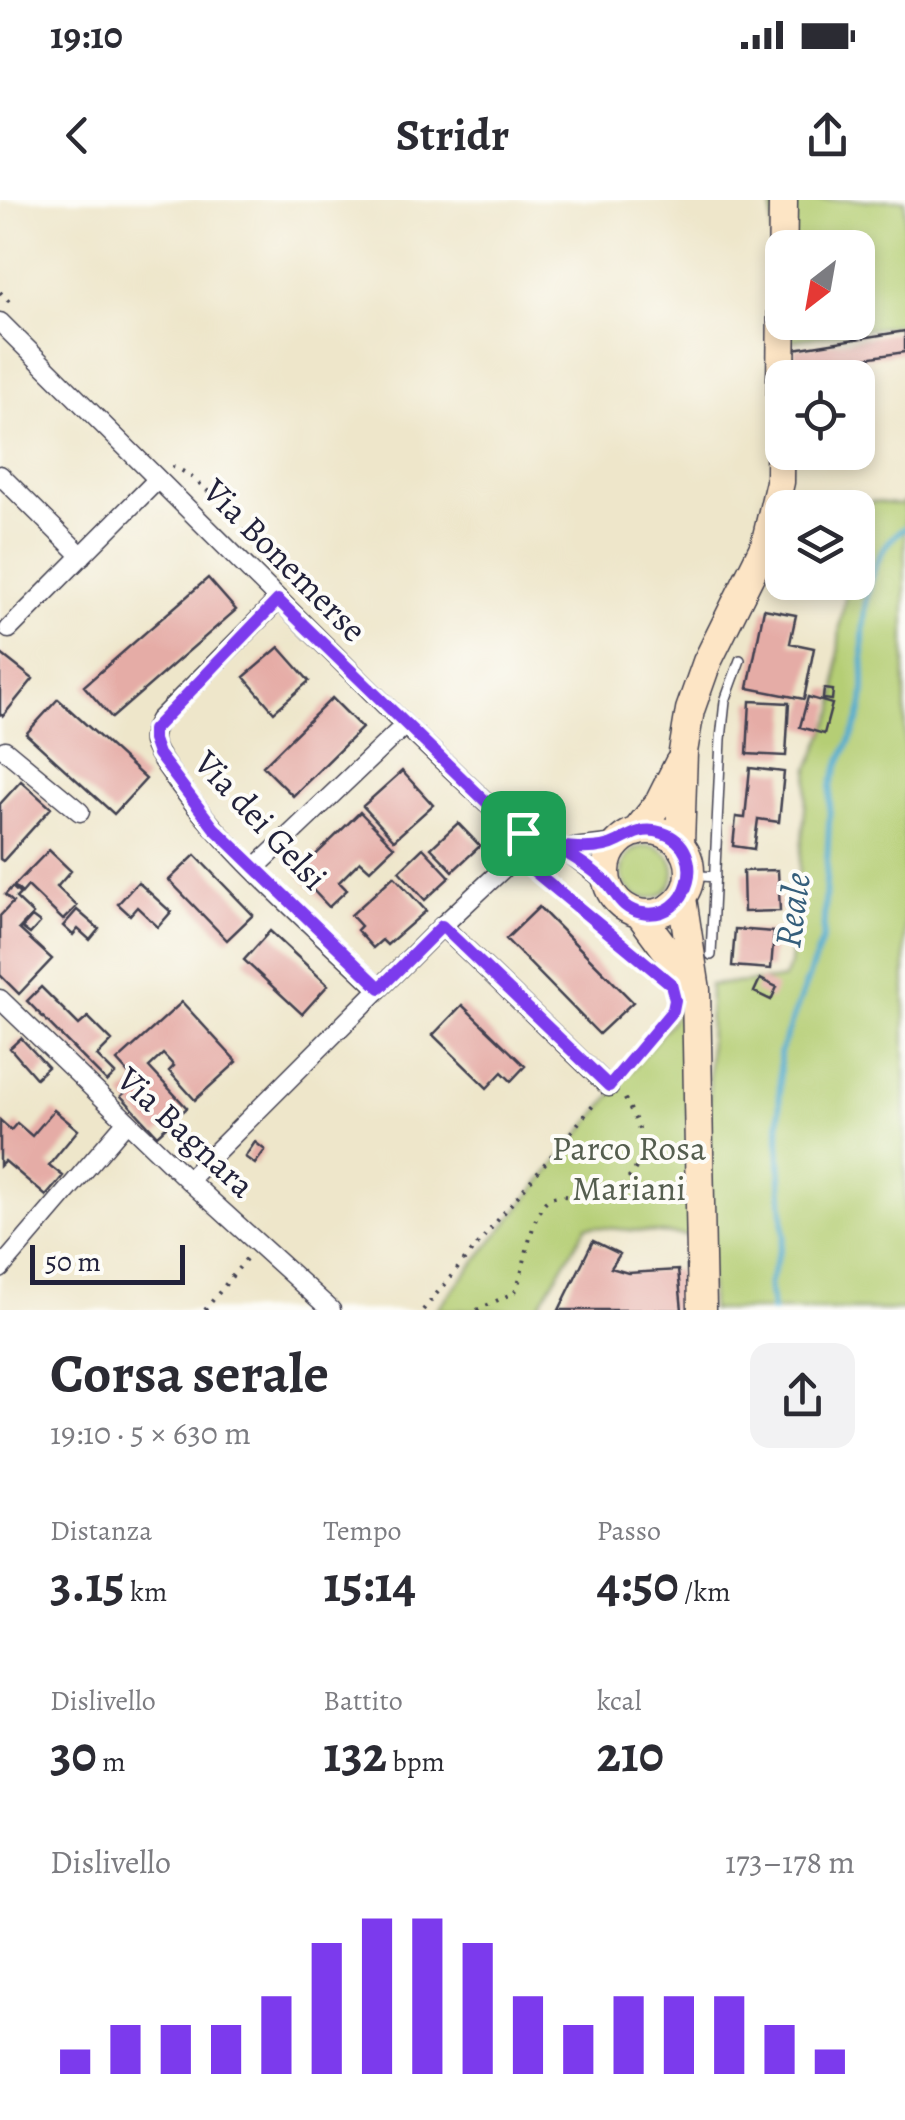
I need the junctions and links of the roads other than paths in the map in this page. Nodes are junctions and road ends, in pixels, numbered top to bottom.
1 (783, 200) edge
2 (0, 322) edge
3 (0, 475) edge
4 (157, 480) junction
5 (82, 556) junction
6 (278, 600) junction
7 (9, 629) dead end
8 (740, 660) dead end
9 (405, 725) junction
10 (2, 750) edge
11 (683, 752) junction
12 (80, 812) dead end
13 (526, 835) junction
14 (626, 837) junction
15 (680, 844) junction
16 (564, 849) junction
17 (255, 868) junction
18 (608, 883) junction
19 (695, 883) junction
20 (639, 913) junction
21 (442, 926) junction
22 (711, 954) dead end
23 (380, 988) junction
24 (686, 995) junction
25 (0, 998) edge
26 (612, 1083) road end
27 (126, 1122) junction
28 (188, 1180) junction
29 (0, 1269) edge
30 (331, 1310) edge
31 (702, 1310) edge

1 - 11 main road
2 - 4 street, Via Bonemerse
3 - 5 street
4 - 5 street
4 - 6 street, Via Bonemerse
5 - 7 street
6 - 9 street, Via Bonemerse
6 - 17 street, Via dei Gelsi
8 - 19 lane
9 - 13 street, Via Bonemerse
9 - 17 street
10 - 12 street
11 - 14 main road
11 - 15 main road
13 - 16 street
13 - 21 street
14 - 15 main road
14 - 16 street
14 - 18 main road
15 - 19 main road
16 - 18 street
17 - 23 street, Via dei Gelsi
18 - 20 main road
19 - 20 main road
19 - 22 lane
19 - 24 main road
20 - 24 main road
21 - 23 street
21 - 26 street
23 - 28 street
24 - 31 main road
25 - 27 street, Via Bagnara
27 - 28 street, Via Bagnara
27 - 29 street
28 - 30 street, Via Bagnara

